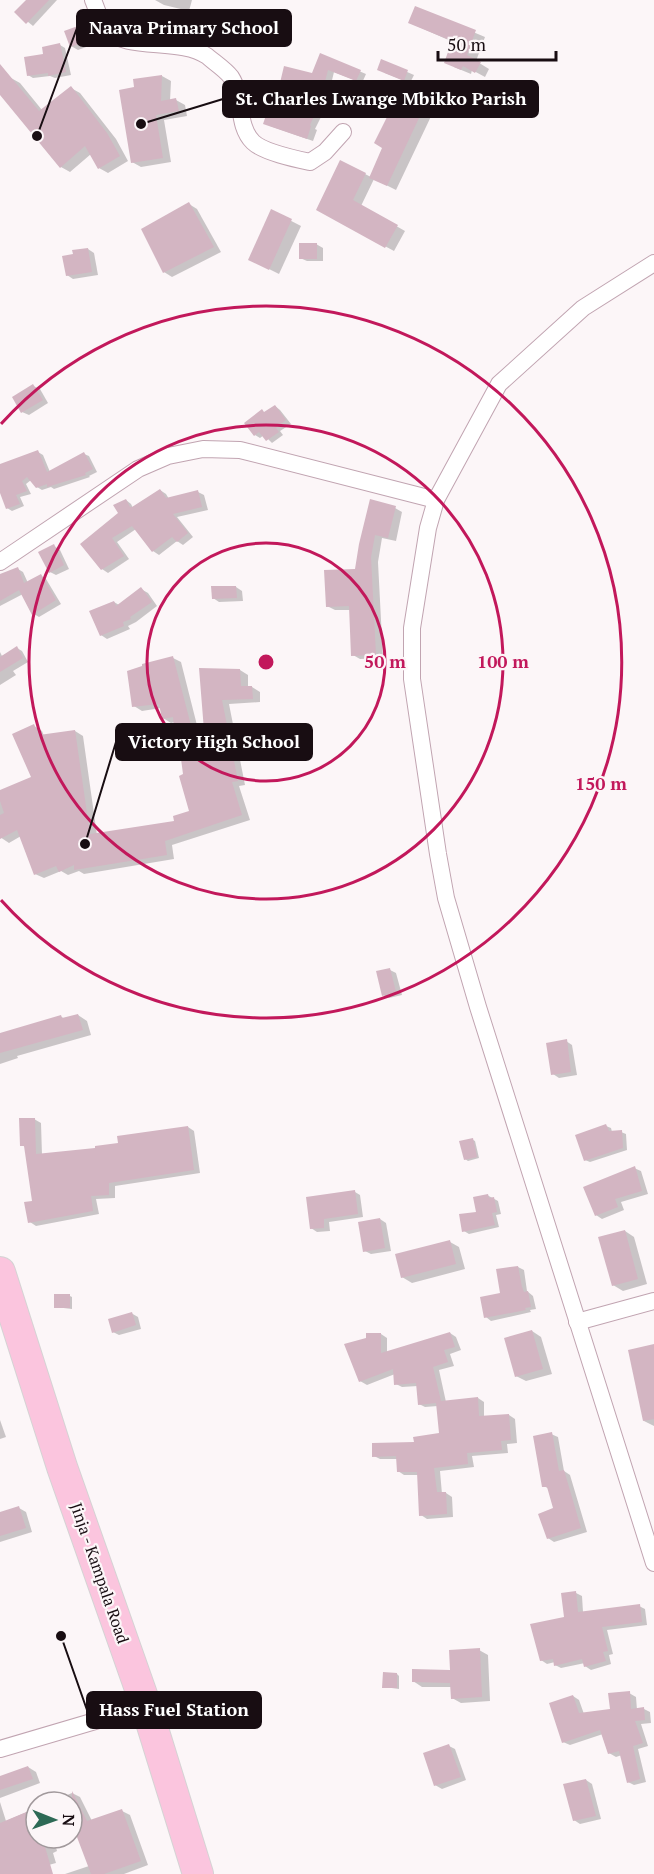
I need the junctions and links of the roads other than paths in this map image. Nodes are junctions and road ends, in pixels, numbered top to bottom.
1 (93, 0) edge
2 (343, 132) dead end
3 (654, 263) edge
4 (436, 500) junction
5 (0, 562) edge
6 (0, 1272) edge
7 (654, 1302) edge
8 (577, 1322) junction
9 (654, 1563) edge
10 (146, 1706) junction
11 (0, 1749) edge
12 (198, 1874) edge

1 - 2 street
3 - 4 street
4 - 5 street
4 - 8 street
6 - 10 highway, Jinja - Kampala Road
7 - 8 street
8 - 9 street
10 - 11 street
10 - 12 highway, Jinja - Kampala Road

